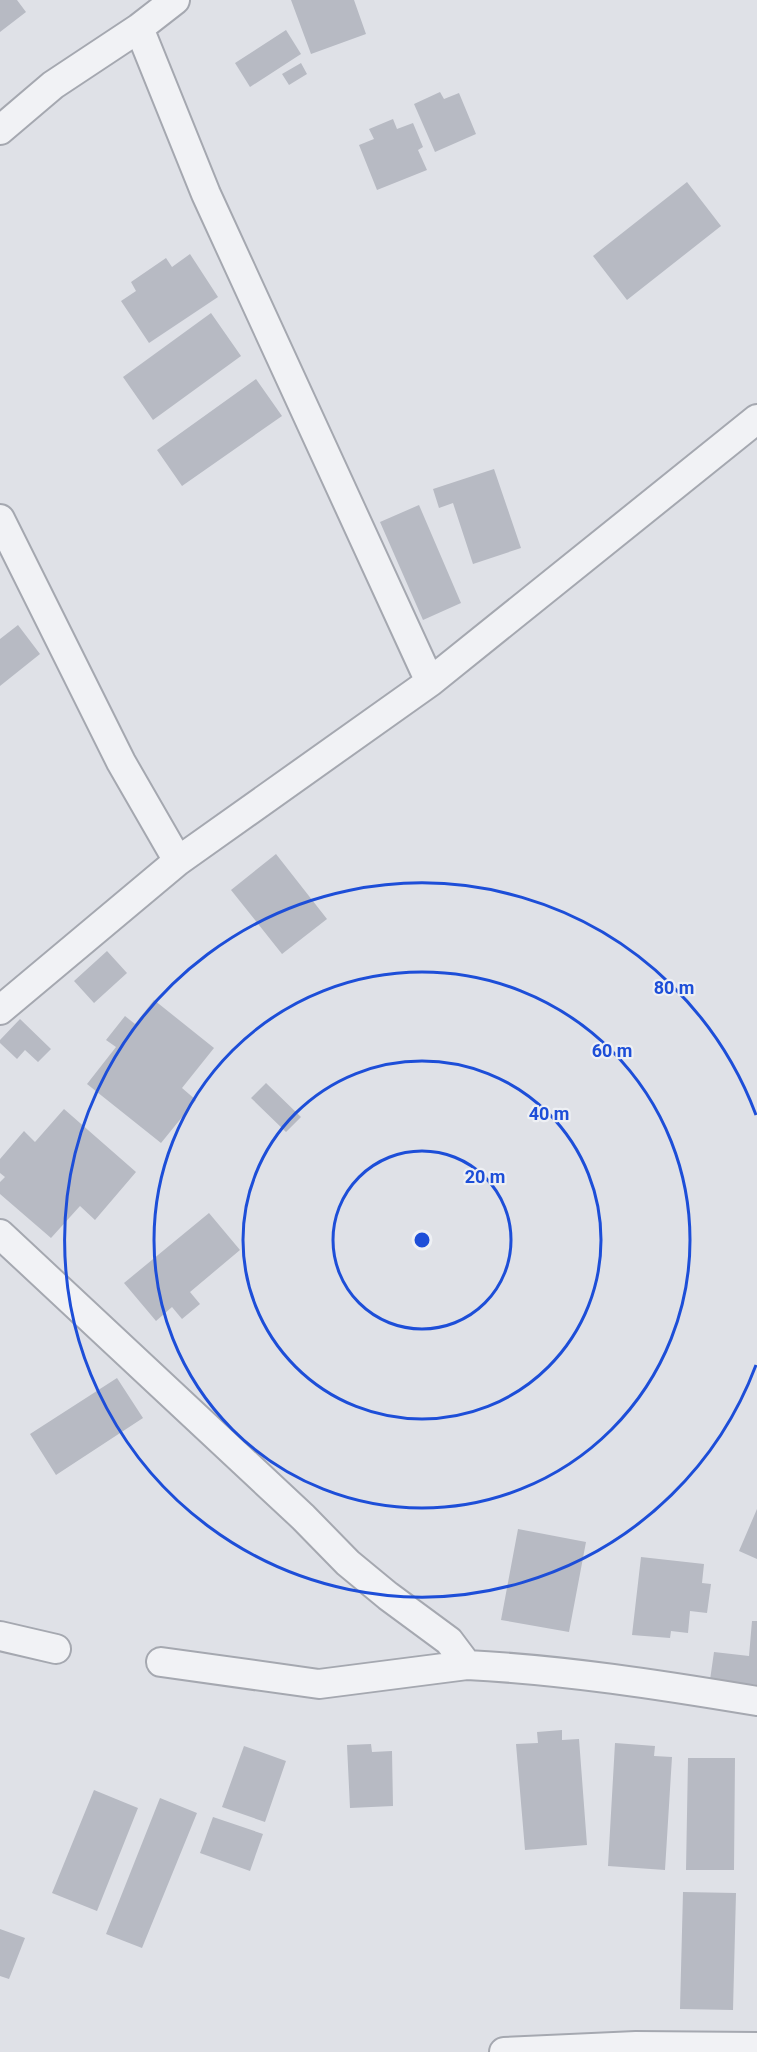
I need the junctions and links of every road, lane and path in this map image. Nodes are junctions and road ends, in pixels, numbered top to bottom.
1 (175, 0) edge
2 (139, 28) junction
3 (0, 130) edge
4 (757, 419) edge
5 (0, 519) edge
6 (430, 682) junction
7 (178, 861) junction
8 (0, 1010) edge
9 (0, 1234) edge
10 (0, 1636) edge
11 (56, 1649) dead end
12 (161, 1662) dead end
13 (467, 1665) junction
14 (757, 1701) edge
15 (757, 2048) edge
16 (504, 2052) edge

1 - 2 street
2 - 3 street
2 - 6 street
4 - 6 street
5 - 7 street
6 - 7 street
7 - 8 street
9 - 13 street
10 - 11 street
12 - 13 street
13 - 14 street
15 - 16 street

